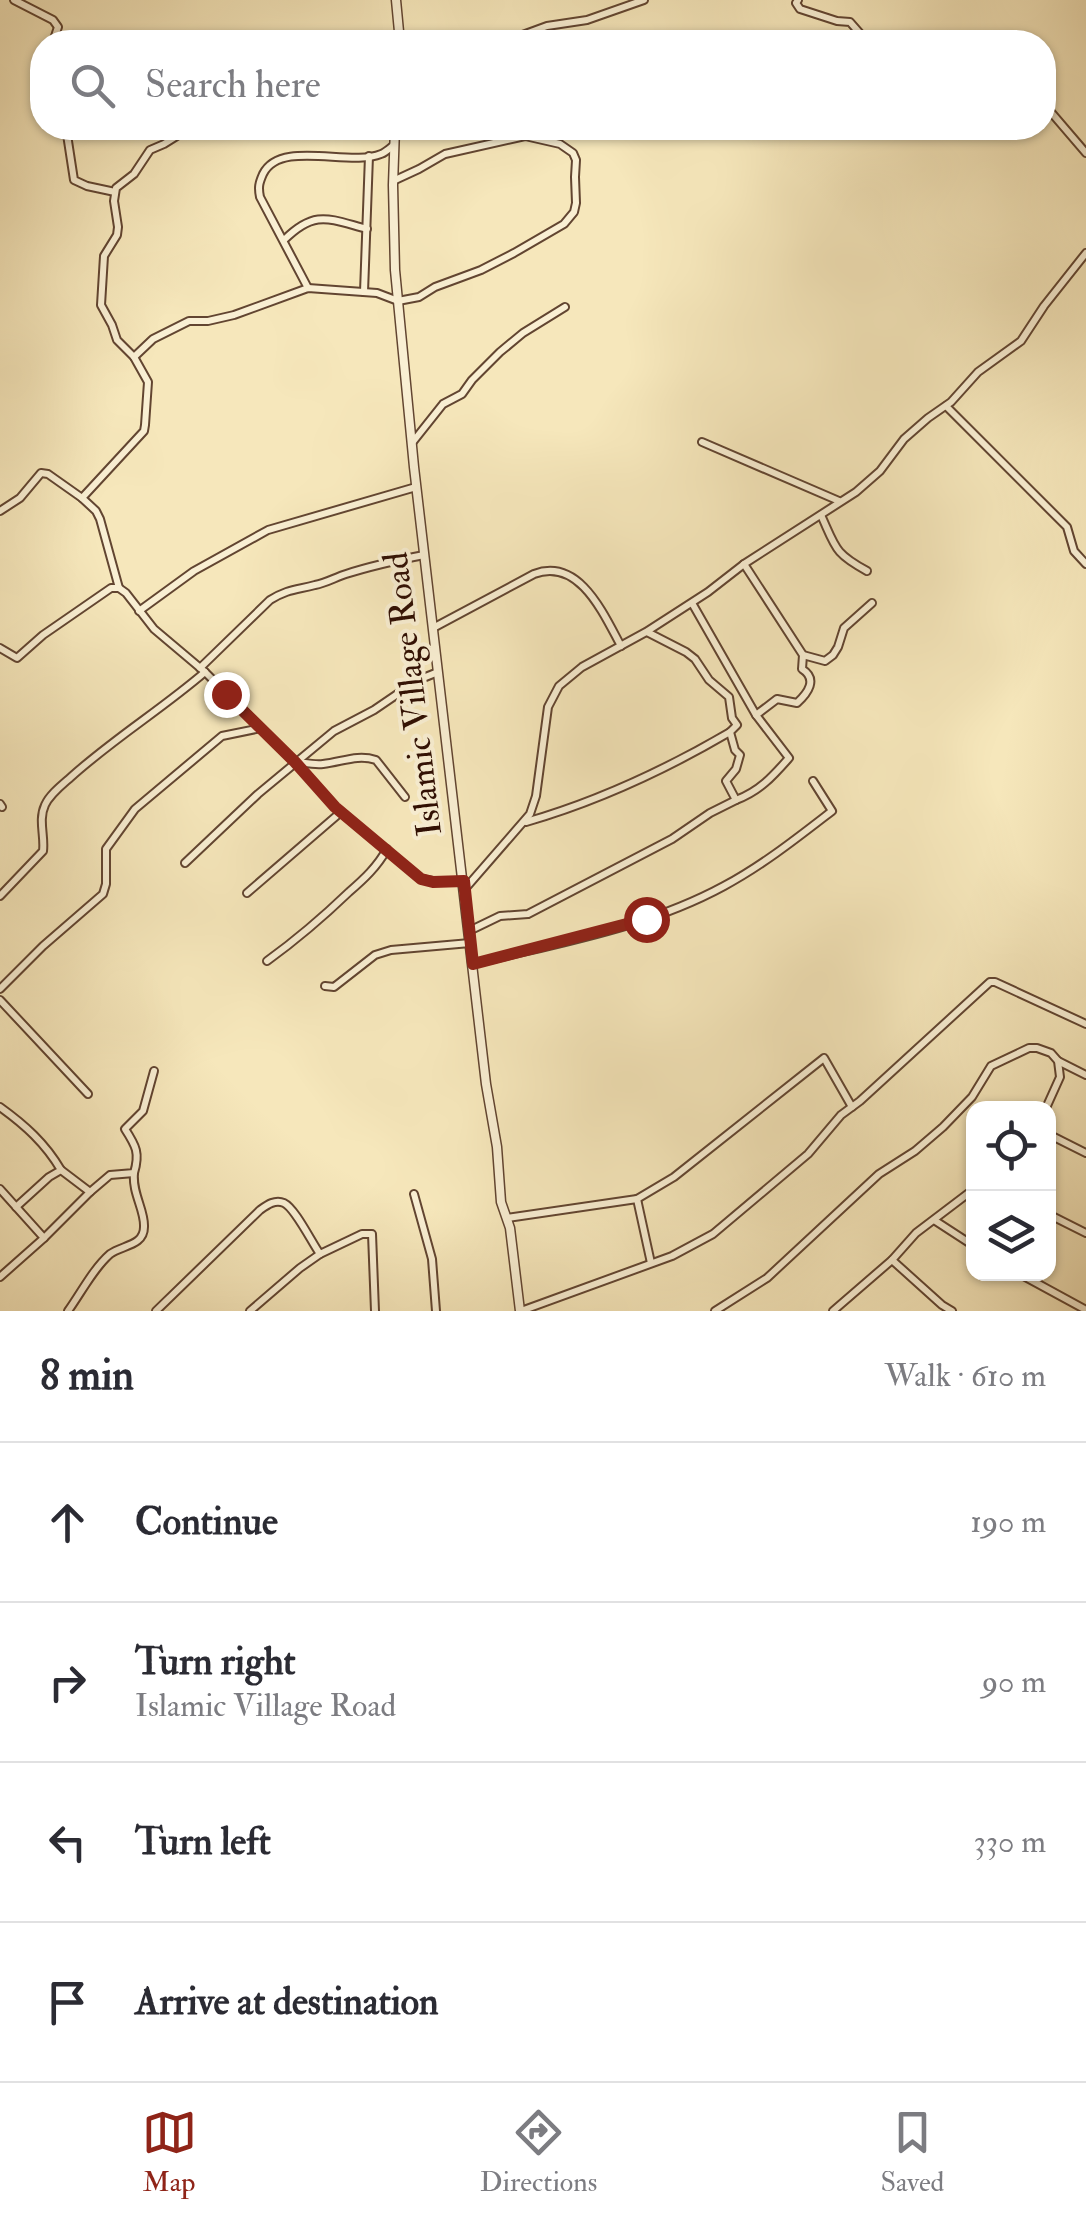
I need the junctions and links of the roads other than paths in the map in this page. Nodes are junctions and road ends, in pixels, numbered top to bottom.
1 (14, 0) edge
2 (396, 0) edge
3 (644, 0) edge
4 (798, 0) edge
5 (57, 30) edge
6 (399, 30) edge
7 (537, 30) edge
8 (857, 30) edge
9 (1056, 118) edge
10 (68, 140) edge
11 (170, 140) edge
12 (394, 140) edge
13 (507, 140) edge
14 (542, 140) edge
15 (394, 145) junction
16 (1086, 153) edge
17 (369, 156) junction
18 (393, 181) junction
19 (116, 192) junction
20 (367, 229) junction
21 (284, 240) junction
22 (1086, 253) edge
23 (308, 288) junction
24 (364, 292) junction
25 (398, 301) junction
26 (565, 306) dead end
27 (134, 356) junction
28 (946, 406) junction
29 (702, 442) dead end
30 (412, 444) junction
31 (416, 487) junction
32 (82, 498) junction
33 (840, 502) junction
34 (0, 511) edge
35 (821, 515) junction
36 (424, 555) junction
37 (744, 564) junction
38 (1086, 564) edge
39 (867, 571) dead end
40 (119, 588) junction
41 (692, 603) junction
42 (872, 603) dead end
43 (139, 610) junction
44 (433, 628) junction
45 (646, 632) junction
46 (621, 646) junction
47 (0, 648) edge
48 (803, 656) junction
49 (203, 670) junction
50 (438, 672) junction
51 (756, 715) junction
52 (261, 728) junction
53 (730, 732) junction
54 (295, 762) junction
55 (813, 781) dead end
56 (405, 797) dead end
57 (736, 800) junction
58 (341, 812) junction
59 (523, 824) junction
60 (386, 849) junction
61 (184, 862) dead end
62 (464, 885) junction
63 (247, 893) dead end
64 (0, 896) edge
65 (470, 931) junction
66 (471, 943) junction
67 (267, 961) dead end
68 (473, 964) junction
69 (325, 986) dead end
70 (0, 989) edge
71 (0, 1000) edge
72 (1086, 1024) edge
73 (1058, 1061) junction
74 (154, 1072) dead end
75 (1086, 1075) edge
76 (88, 1094) dead end
77 (1049, 1101) edge
78 (0, 1107) edge
79 (852, 1107) junction
80 (1056, 1138) edge
81 (1086, 1153) edge
82 (61, 1170) junction
83 (134, 1173) junction
84 (0, 1189) edge
85 (973, 1191) edge
86 (90, 1192) junction
87 (414, 1194) dead end
88 (637, 1199) junction
89 (16, 1208) junction
90 (507, 1218) junction
91 (1056, 1218) edge
92 (934, 1220) junction
93 (1086, 1233) edge
94 (44, 1238) junction
95 (966, 1241) edge
96 (320, 1254) junction
97 (892, 1260) junction
98 (651, 1263) junction
99 (0, 1277) edge
100 (1033, 1281) edge
101 (942, 1305) junction
102 (1086, 1310) edge
103 (68, 1311) edge
104 (156, 1311) edge
105 (250, 1311) edge
106 (376, 1311) edge
107 (436, 1311) edge
108 (521, 1311) edge
109 (715, 1311) edge
110 (833, 1311) edge
111 (934, 1311) edge
112 (952, 1311) edge

1 - 5 street
2 - 6 street
3 - 7 street
4 - 8 street
9 - 16 street
10 - 19 street
11 - 19 street
12 - 15 street, Islamic Village Road
13 - 18 street
14 - 25 street
15 - 17 street
15 - 18 street, Islamic Village Road
17 - 20 street
17 - 21 street
18 - 25 street, Islamic Village Road
19 - 27 street
20 - 21 street
20 - 24 street
21 - 23 street
22 - 28 street
23 - 24 street
23 - 27 street
24 - 25 street
25 - 30 street, Islamic Village Road
26 - 30 street
27 - 32 street
28 - 33 street
28 - 38 street
29 - 33 street
30 - 31 street, Islamic Village Road
31 - 36 street, Islamic Village Road
31 - 43 street
32 - 34 street
32 - 40 street
33 - 35 street
35 - 37 street
35 - 39 street
36 - 44 street, Islamic Village Road
36 - 49 street
37 - 41 street
37 - 48 street
40 - 43 street
40 - 47 street
41 - 45 street
41 - 51 street
42 - 48 street
43 - 49 street
44 - 46 street
44 - 50 street, Islamic Village Road
45 - 46 street
45 - 53 street
46 - 59 street
48 - 51 street
49 - 52 street
49 - 64 street
50 - 54 street
50 - 62 street, Islamic Village Road
51 - 57 street
52 - 54 street
52 - 70 street
53 - 57 street
53 - 59 street
54 - 56 street
54 - 58 street
54 - 61 street
55 - 68 street
57 - 65 street
58 - 60 street
58 - 63 street
59 - 62 street
60 - 62 street
60 - 67 street
62 - 65 street, Islamic Village Road
65 - 66 street, Islamic Village Road
66 - 68 street, Islamic Village Road
66 - 69 street
68 - 90 street, Islamic Village Road
71 - 76 street
72 - 79 street
73 - 75 street
73 - 77 street
73 - 109 street
74 - 83 street
78 - 82 street
79 - 88 street
79 - 98 street
80 - 81 street
82 - 86 street
82 - 89 street
83 - 86 street
83 - 103 street
84 - 89 street
85 - 92 street
86 - 94 street
87 - 107 street
88 - 90 street
88 - 98 street
89 - 94 street
90 - 108 street, Islamic Village Road
91 - 93 street
92 - 95 street
92 - 97 street
94 - 99 street
96 - 104 street
96 - 105 street
96 - 106 street
97 - 101 street
97 - 110 street
98 - 108 street
100 - 102 street
101 - 111 street
101 - 112 street

